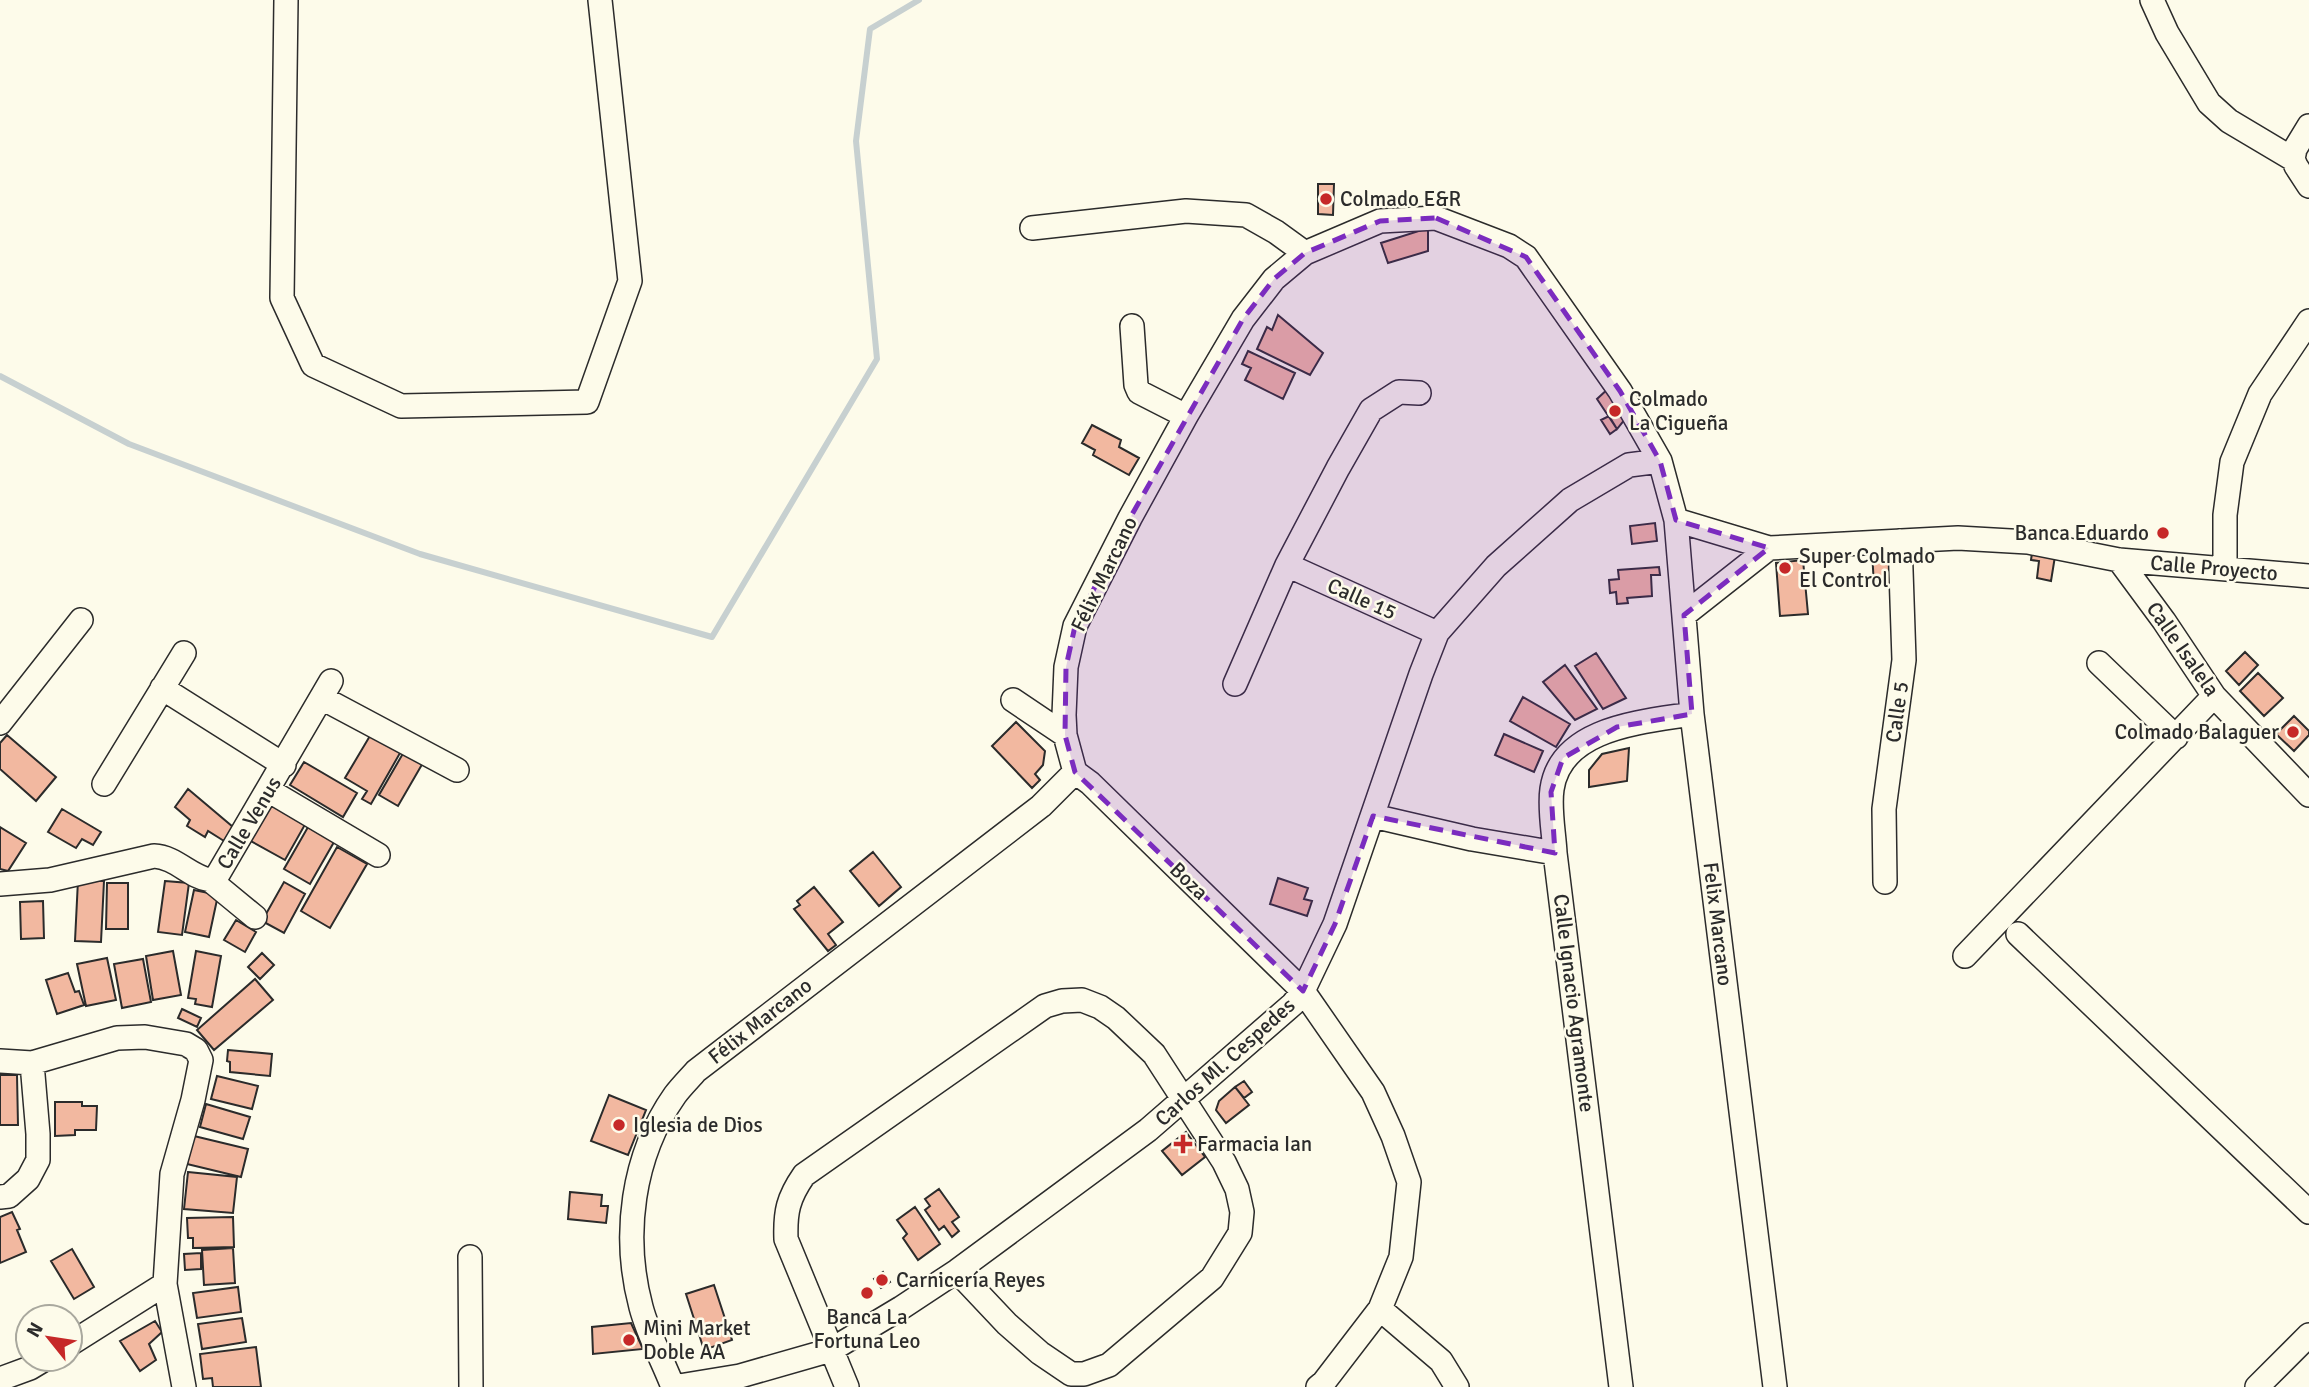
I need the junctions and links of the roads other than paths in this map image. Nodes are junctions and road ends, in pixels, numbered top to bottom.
1 (286, 0) edge
2 (600, 0) edge
3 (2152, 0) edge
4 (2309, 126) edge
5 (2293, 159) junction
6 (2309, 186) edge
7 (1032, 228) dead end
8 (1304, 253) junction
9 (2309, 321) edge
10 (1132, 326) dead end
11 (1419, 393) dead end
12 (1186, 416) junction
13 (1660, 461) junction
14 (1676, 520) junction
15 (1900, 541) junction
16 (1769, 548) junction
17 (2119, 561) junction
18 (1287, 565) junction
19 (2225, 569) junction
20 (2309, 576) edge
21 (1684, 615) junction
22 (81, 620) dead end
23 (1437, 634) junction
24 (184, 653) dead end
25 (2099, 663) dead end
26 (1235, 684) dead end
27 (162, 688) junction
28 (9, 692) edge
29 (2214, 696) junction
30 (1013, 700) dead end
31 (1692, 714) junction
32 (0, 723) edge
33 (1065, 735) junction
34 (2176, 737) junction
35 (284, 765) junction
36 (457, 770) dead end
37 (1075, 772) junction
38 (104, 784) dead end
39 (268, 790) junction
40 (2309, 795) edge
41 (1373, 816) junction
42 (1555, 853) junction
43 (378, 855) dead end
44 (210, 880) junction
45 (1885, 882) dead end
46 (0, 884) edge
47 (255, 917) dead end
48 (2018, 934) dead end
49 (1965, 956) dead end
50 (1303, 991) junction
51 (0, 1061) edge
52 (32, 1062) junction
53 (1185, 1100) junction
54 (0, 1197) edge
55 (2309, 1212) edge
56 (470, 1257) dead end
57 (957, 1271) junction
58 (166, 1284) junction
59 (1380, 1309) junction
60 (84, 1335) edge
61 (2309, 1335) edge
62 (831, 1350) junction
63 (184, 1387) edge
64 (471, 1387) edge
65 (673, 1387) edge
66 (847, 1387) edge
67 (1318, 1387) edge
68 (1457, 1387) edge
69 (1621, 1387) edge
70 (1775, 1387) edge
71 (2257, 1387) edge

1 - 2 street
3 - 5 street
4 - 5 street
5 - 6 street
7 - 8 street
8 - 12 street, Félix Marcano
8 - 13 street, Félix Marcano
9 - 19 street
10 - 12 street
11 - 18 street
12 - 33 street, Félix Marcano
13 - 14 street, Felix Marcano
13 - 23 street, Carlos Ml. Cespedes
14 - 16 street, Calle Proyecto
14 - 21 street, Felix Marcano
15 - 16 street, Calle Proyecto
15 - 17 street, Calle Proyecto
15 - 45 street, Calle 5
16 - 21 street
17 - 19 street, Calle Proyecto
17 - 29 street, Calle Isalela
18 - 23 street, Calle 15
18 - 26 street
19 - 20 street, Calle Proyecto
21 - 31 street, Felix Marcano
22 - 28 street
23 - 41 street, Carlos Ml. Cespedes
24 - 27 street
25 - 34 street
27 - 35 street
27 - 38 street
28 - 32 street
29 - 34 street
29 - 40 street, Calle Isalela
30 - 33 street
31 - 42 street, Calle Ignacio Agramonte
31 - 70 street, Felix Marcano
33 - 37 street, Félix Marcano
34 - 49 street
35 - 36 street, Calle Venus
35 - 39 street, Calle Venus
37 - 50 street, Boza
37 - 65 street, Félix Marcano
39 - 43 street
39 - 44 street, Calle Venus
41 - 42 street
41 - 50 street, Carlos Ml. Cespedes
42 - 69 street, Calle Ignacio Agramonte
44 - 46 street, Calle Venus
44 - 47 street
48 - 55 street
50 - 53 street, Carlos Ml. Cespedes
50 - 59 street, Boza
51 - 52 street
52 - 54 street
52 - 58 street
53 - 57 street, Carlos Ml. Cespedes
53 - 57 street
53 - 62 street
56 - 64 street
57 - 62 street, Carlos Ml. Cespedes
58 - 60 street
58 - 63 street
59 - 67 street, Boza
59 - 68 street
61 - 71 street
62 - 65 street, Carlos Ml. Cespedes
62 - 66 street

